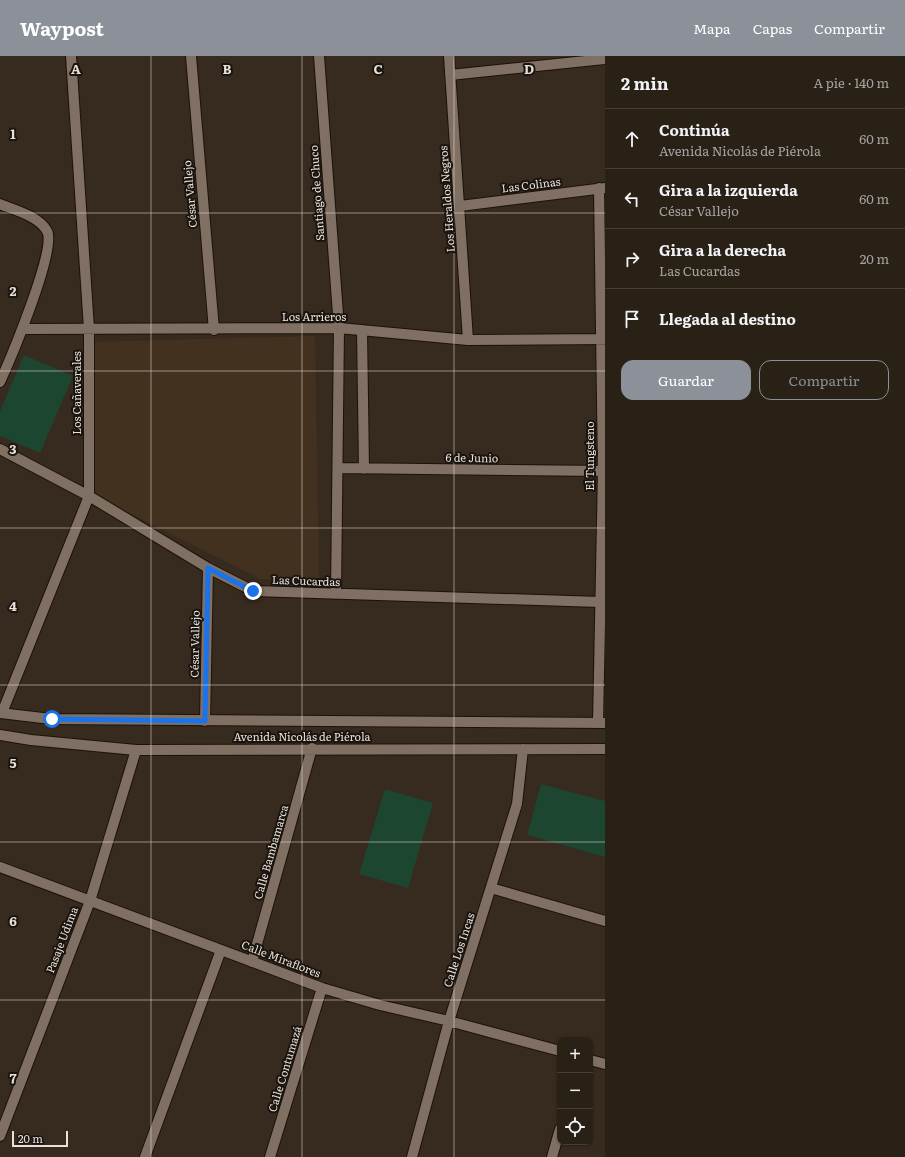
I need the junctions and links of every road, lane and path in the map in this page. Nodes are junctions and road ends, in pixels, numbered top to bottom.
1 (71, 56) edge
2 (191, 56) edge
3 (319, 56) edge
4 (449, 56) edge
5 (605, 59) edge
6 (450, 75) junction
7 (602, 188) edge
8 (0, 204) edge
9 (460, 206) junction
10 (339, 328) junction
11 (23, 329) junction
12 (89, 329) junction
13 (214, 330) junction
14 (362, 330) junction
15 (603, 339) edge
16 (468, 340) junction
17 (0, 382) edge
18 (0, 449) edge
19 (339, 468) junction
20 (364, 469) junction
21 (604, 472) edge
22 (89, 496) junction
23 (208, 568) junction
24 (336, 594) junction
25 (600, 602) junction
26 (1, 713) edge
27 (205, 721) junction
28 (602, 723) edge
29 (0, 735) edge
30 (312, 748) junction
31 (523, 749) junction
32 (605, 749) edge
33 (136, 750) junction
34 (0, 867) edge
35 (492, 888) junction
36 (90, 901) junction
37 (605, 921) edge
38 (221, 950) junction
39 (252, 962) junction
40 (322, 988) junction
41 (449, 1021) junction
42 (557, 1050) edge
43 (593, 1061) edge
44 (605, 1064) edge
45 (0, 1136) edge
46 (557, 1140) edge
47 (145, 1157) edge
48 (270, 1157) edge
49 (412, 1157) edge
50 (552, 1157) edge

1 - 12 street, Los Cañaverales
2 - 13 street, César Vallejo
3 - 10 street, Santiago de Chuco
4 - 6 street, Los Heraldos Negros
5 - 6 street
6 - 9 street, Los Heraldos Negros
7 - 9 street, Las Colinas
7 - 15 street, El Tungsteno
8 - 11 street
9 - 16 street, Los Heraldos Negros
10 - 13 street, Los Arrieros
10 - 14 street, Los Arrieros
10 - 19 street, Santiago de Chuco
11 - 12 street, Los Arrieros
11 - 17 street
12 - 13 street, Los Arrieros
12 - 22 street, Los Cañaverales
14 - 16 street, Los Arrieros
14 - 20 street
15 - 16 street, Los Arrieros
15 - 21 street, El Tungsteno
18 - 22 street, Las Cucardas
19 - 20 street, 6 de Junio
19 - 24 street, Santiago de Chuco
20 - 21 street, 6 de Junio
21 - 25 street, El Tungsteno
22 - 23 street, Las Cucardas
22 - 26 street, Los Cañaverales
23 - 24 street, Las Cucardas
23 - 27 street, César Vallejo
24 - 25 street, Las Cucardas
25 - 28 street, El Tungsteno
26 - 27 street, Avenida Nicolás de Piérola
27 - 28 street, Avenida Nicolás de Piérola
29 - 33 street, Avenida Nicolás de Piérola
30 - 31 street, Avenida Nicolás de Piérola
30 - 33 street, Avenida Nicolás de Piérola
30 - 39 street, Calle Bambamarca
31 - 32 street, Avenida Nicolás de Piérola
31 - 35 street, Calle Los Incas
33 - 36 street, Pasaje Udima
34 - 36 street, Calle Miraflores
35 - 37 street
35 - 41 street, Calle Los Incas
36 - 38 street, Calle Miraflores
36 - 45 street, Pasaje Udima
38 - 39 street, Calle Miraflores
38 - 47 street
39 - 40 street, Calle Miraflores
40 - 41 street, Calle Miraflores
40 - 48 street, Calle Contumazá
41 - 42 street, Calle Miraflores
41 - 49 street, Calle Los Incas
43 - 44 street
46 - 50 street

